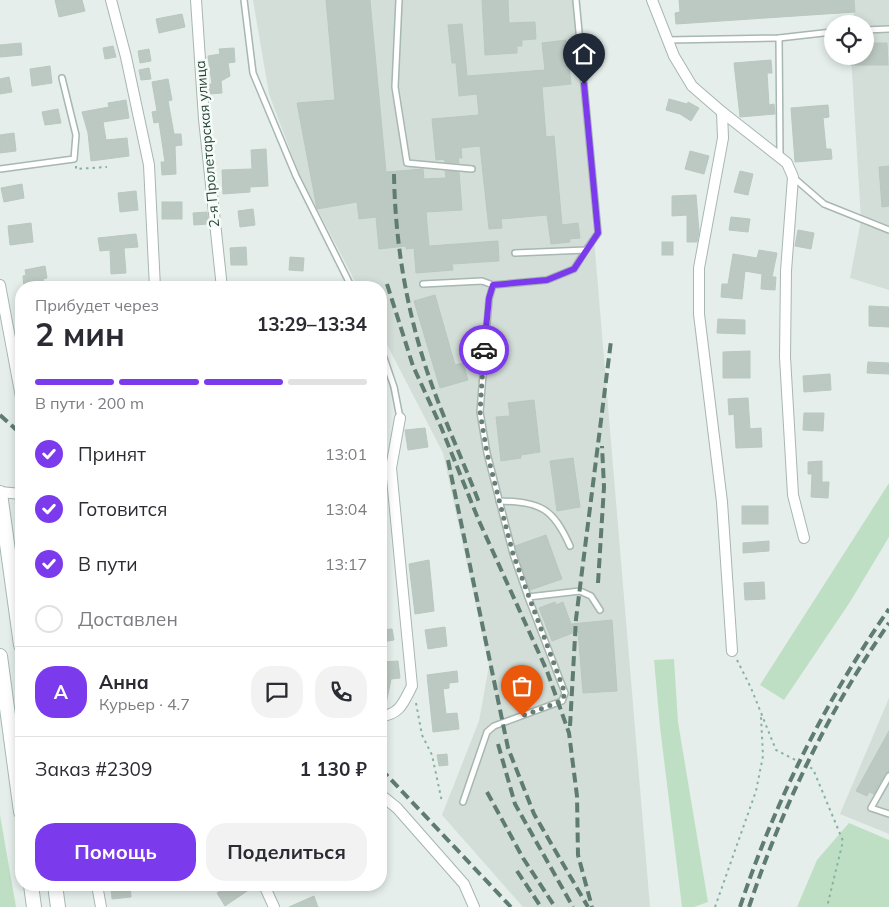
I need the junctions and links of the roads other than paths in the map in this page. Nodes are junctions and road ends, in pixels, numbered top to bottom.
1 (111, 0) edge
2 (196, 0) edge
3 (244, 0) edge
4 (399, 0) edge
5 (576, 0) edge
6 (652, 0) edge
7 (889, 29) edge
8 (874, 30) edge
9 (824, 33) edge
10 (779, 38) junction
11 (667, 40) junction
12 (62, 78) dead end
13 (722, 112) junction
14 (780, 156) junction
15 (472, 169) dead end
16 (0, 170) edge
17 (793, 177) junction
18 (889, 230) edge
19 (586, 250) junction
20 (516, 253) dead end
21 (155, 281) edge
22 (221, 281) edge
23 (348, 281) edge
24 (423, 284) dead end
25 (0, 285) edge
26 (493, 285) junction
27 (15, 365) edge
28 (387, 367) edge
29 (400, 418) joint
30 (387, 465) edge
31 (387, 477) edge
32 (0, 493) edge
33 (15, 494) edge
34 (499, 501) junction
35 (804, 538) dead end
36 (570, 546) dead end
37 (528, 597) junction
38 (15, 602) edge
39 (600, 610) dead end
40 (732, 651) road end
41 (0, 656) edge
42 (387, 715) edge
43 (15, 767) edge
44 (889, 776) edge
45 (387, 800) edge
46 (463, 802) dead end
47 (889, 814) edge
48 (32, 891) edge
49 (56, 891) edge
50 (98, 891) edge
51 (267, 891) edge
52 (34, 907) edge
53 (58, 907) edge
54 (100, 907) edge
55 (274, 907) edge
56 (474, 907) edge

1 - 21 street
2 - 22 street, 2-я Пролетарская улица
3 - 23 lane
4 - 15 lane
5 - 19 lane
6 - 11 street
7 - 8 lane
9 - 10 lane
10 - 11 lane
10 - 14 lane
11 - 13 street
12 - 16 lane
13 - 14 street
13 - 40 street
14 - 17 street
17 - 18 lane
17 - 35 street
19 - 20 lane
19 - 26 lane
24 - 26 lane
25 - 27 street
26 - 34 lane
28 - 29 lane
29 - 30 street
31 - 42 street
32 - 33 street
32 - 38 main road
34 - 36 lane
34 - 37 lane
37 - 39 lane
37 - 46 lane
41 - 43 main road
44 - 47 lane
45 - 56 street
48 - 52 main road
49 - 53 main road
50 - 54 street
51 - 55 street

